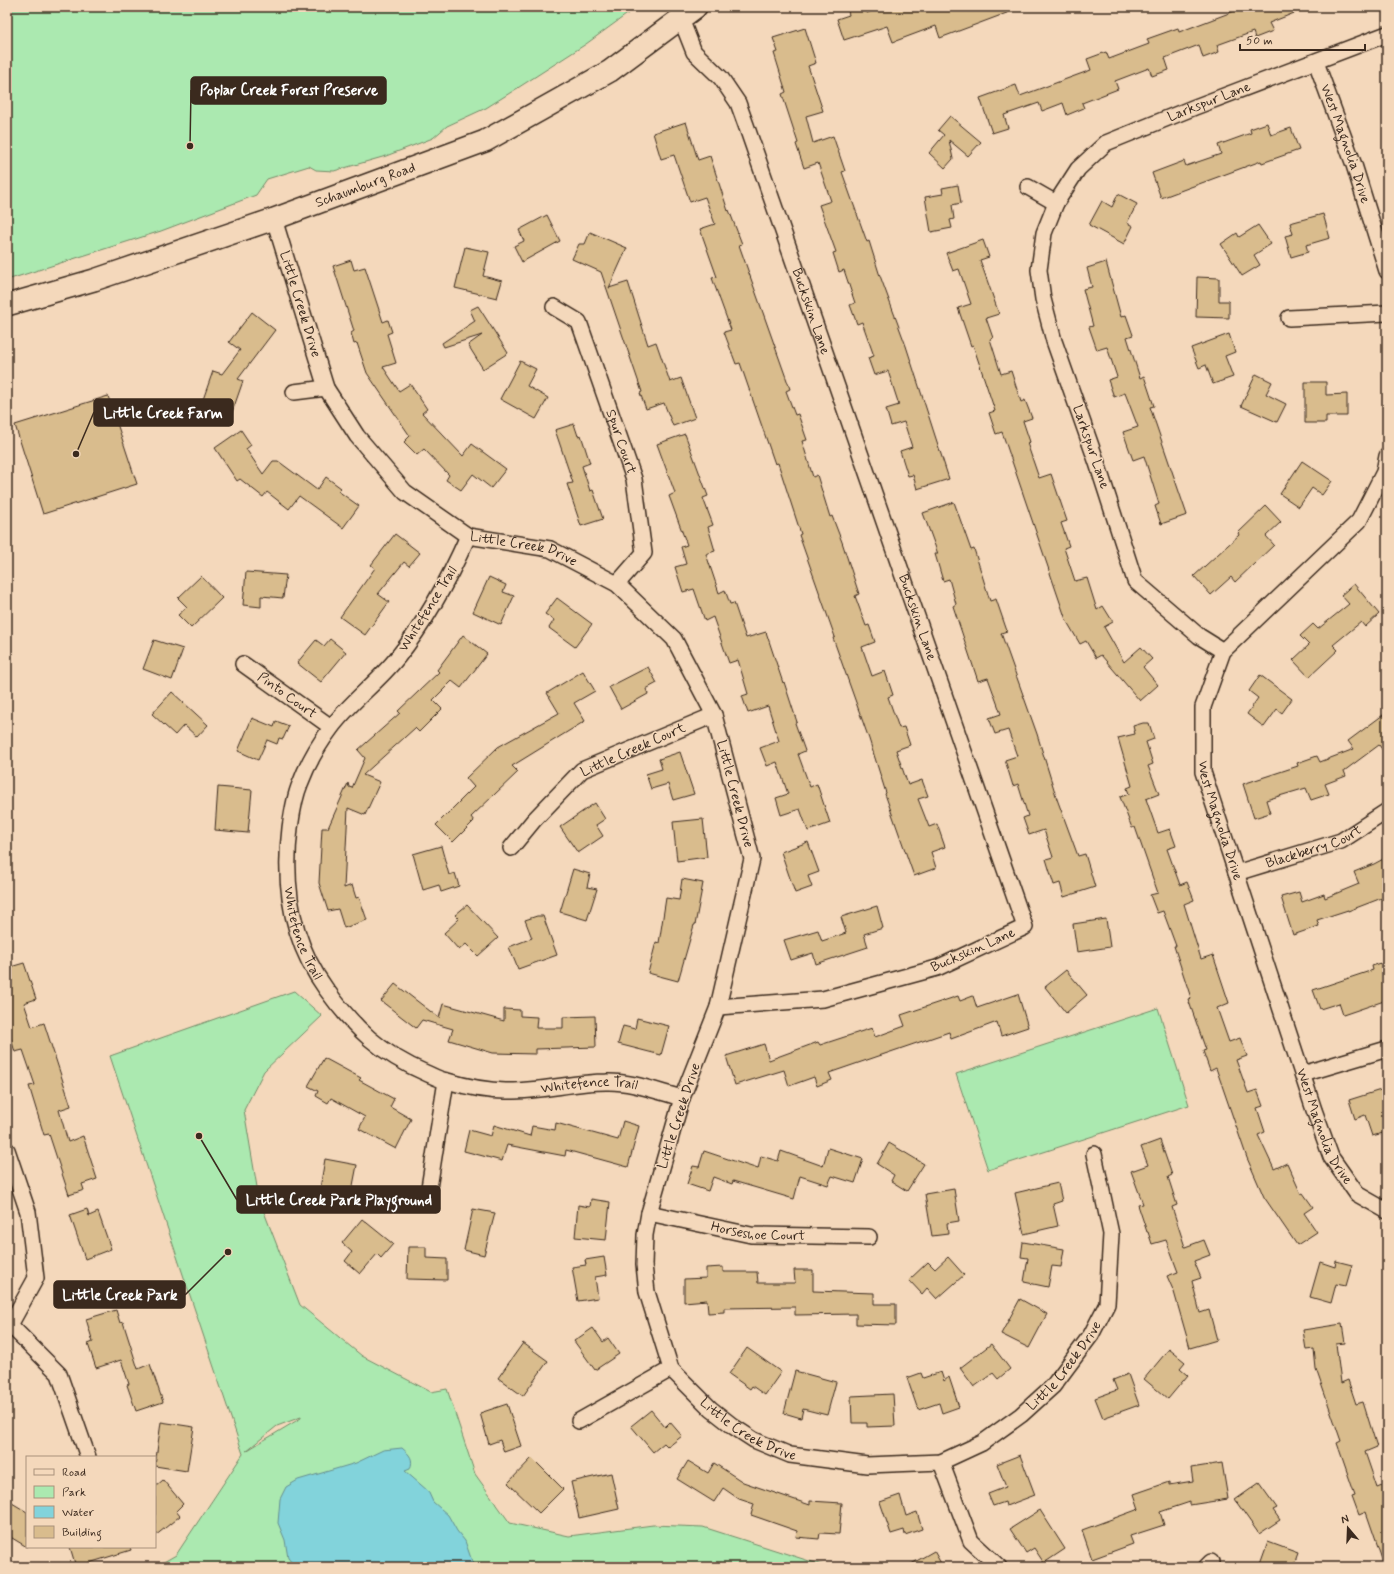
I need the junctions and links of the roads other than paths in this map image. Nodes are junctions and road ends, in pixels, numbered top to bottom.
1 (688, 13) edge
2 (1387, 34) edge
3 (1316, 62) junction
4 (1028, 187) dead end
5 (1056, 203) junction
6 (274, 219) junction
7 (1387, 271) edge
8 (7, 305) edge
9 (554, 308) dead end
10 (1387, 313) edge
11 (1289, 318) dead end
12 (326, 388) junction
13 (294, 392) dead end
14 (1387, 456) edge
15 (468, 536) junction
16 (617, 584) junction
17 (1223, 651) junction
18 (243, 664) dead end
19 (714, 715) junction
20 (331, 727) junction
21 (1387, 811) edge
22 (511, 848) dead end
23 (1236, 873) junction
24 (718, 1008) junction
25 (1387, 1049) edge
26 (1303, 1074) junction
27 (446, 1081) junction
28 (682, 1098) junction
29 (7, 1150) edge
30 (1094, 1154) dead end
31 (428, 1194) dead end
32 (1387, 1211) edge
33 (649, 1213) junction
34 (869, 1237) dead end
35 (8, 1326) edge
36 (671, 1369) junction
37 (579, 1421) dead end
38 (88, 1456) edge
39 (941, 1462) junction
40 (999, 1567) edge

1 - 6 main road, Schaumburg Road
1 - 24 street, Buckskin Lane
2 - 3 street, Larkspur Lane
3 - 5 street, Larkspur Lane
3 - 7 street, West Magnolia Drive
4 - 5 street
5 - 17 street, Larkspur Lane
6 - 8 main road, Schaumburg Road
6 - 12 street, Little Creek Drive
9 - 16 street, Spur Court
10 - 11 street
12 - 13 street
12 - 15 street, Little Creek Drive
14 - 17 street, West Magnolia Drive
15 - 16 street, Little Creek Drive
15 - 20 street, Whitefence Trail
16 - 19 street, Little Creek Drive
17 - 23 street, West Magnolia Drive
18 - 20 street, Pinto Court
19 - 22 street, Little Creek Court
19 - 24 street, Little Creek Drive
20 - 27 street, Whitefence Trail
21 - 23 street, Blackberry Court
23 - 26 street, West Magnolia Drive
24 - 28 street, Little Creek Drive
25 - 26 street
26 - 32 street, West Magnolia Drive
27 - 28 street, Whitefence Trail
27 - 31 street
28 - 33 street, Little Creek Drive
29 - 35 street
30 - 39 street, Little Creek Drive
33 - 34 street, Horseshoe Court
33 - 36 street, Little Creek Drive
35 - 38 street
36 - 37 street
36 - 39 street, Little Creek Drive
39 - 40 street

